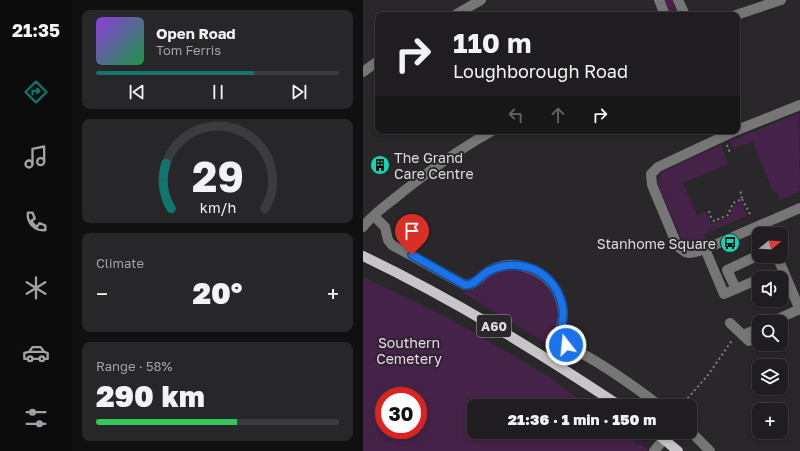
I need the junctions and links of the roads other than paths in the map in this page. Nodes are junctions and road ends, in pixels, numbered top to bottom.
1 (481, 0) edge
2 (659, 0) edge
3 (678, 0) edge
4 (781, 0) edge
5 (460, 12) edge
6 (664, 12) edge
7 (684, 12) edge
8 (740, 14) edge
9 (375, 63) edge
10 (363, 72) edge
11 (800, 105) edge
12 (740, 129) edge
13 (488, 134) edge
14 (718, 135) edge
15 (800, 208) edge
16 (375, 216) junction
17 (763, 224) junction
18 (363, 225) edge
19 (764, 227) edge
20 (705, 249) junction
21 (363, 256) edge
22 (752, 258) edge
23 (780, 263) edge
24 (752, 282) edge
25 (736, 289) junction
26 (800, 309) edge
27 (787, 315) edge
28 (730, 323) dead end
29 (752, 332) edge
30 (610, 399) edge
31 (651, 399) edge
32 (697, 438) edge
33 (664, 439) joint
34 (654, 451) edge
35 (678, 451) edge
36 (710, 451) edge

1 - 5 street
2 - 6 street
3 - 7 street
4 - 8 street
9 - 10 street
11 - 12 street
13 - 16 street
14 - 20 street
15 - 17 street
16 - 18 street
16 - 31 street
17 - 19 street
17 - 20 street
20 - 25 street
21 - 30 main road, A60
22 - 25 street
23 - 26 street
24 - 25 street
26 - 27 street
28 - 29 street
32 - 36 street
33 - 34 street
33 - 35 main road

